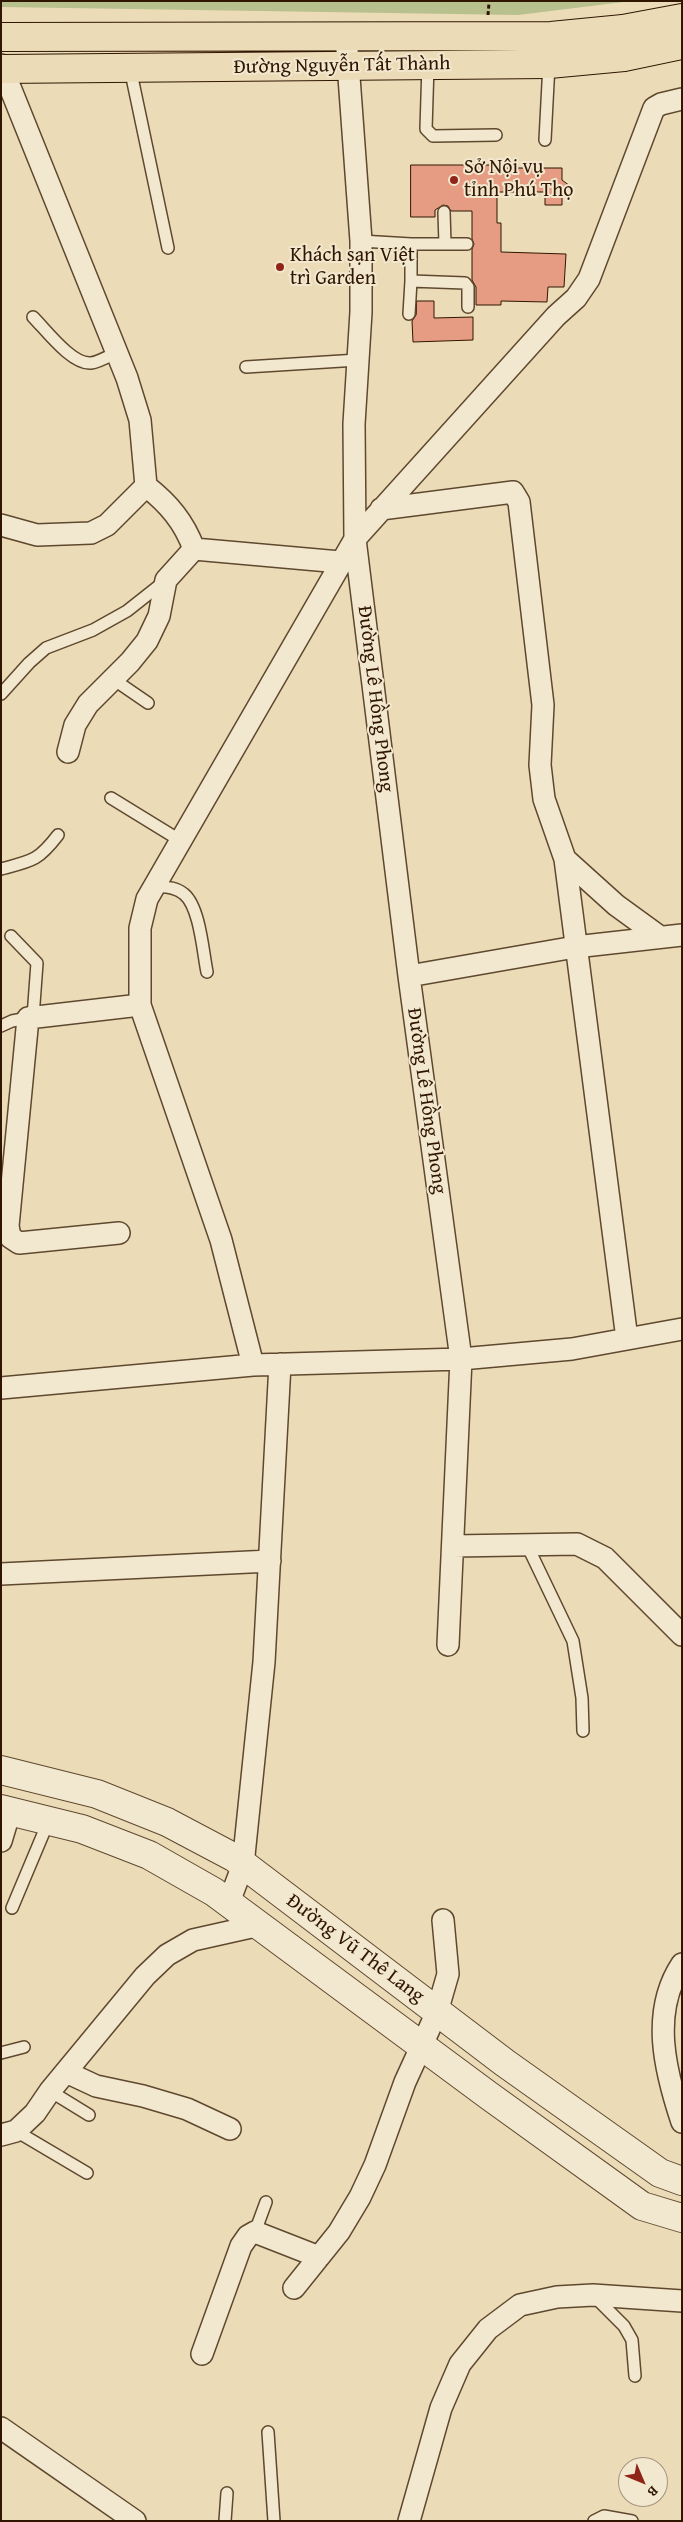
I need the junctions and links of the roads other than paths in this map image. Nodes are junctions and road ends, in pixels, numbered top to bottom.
1 (682, 18) edge
2 (346, 36) junction
3 (1, 37) edge
4 (682, 45) edge
5 (549, 64) junction
6 (428, 65) junction
7 (347, 66) junction
8 (2, 68) edge
9 (130, 68) junction
10 (682, 99) edge
11 (496, 135) dead end
12 (545, 140) dead end
13 (444, 212) dead end
14 (361, 241) junction
15 (411, 244) junction
16 (445, 244) junction
17 (467, 244) dead end
18 (168, 248) dead end
19 (411, 281) junction
20 (468, 307) dead end
21 (409, 314) dead end
22 (33, 317) dead end
23 (117, 352) junction
24 (358, 360) junction
25 (246, 367) dead end
26 (146, 486) junction
27 (381, 509) junction
28 (1, 525) edge
29 (355, 539) junction
30 (194, 549) junction
31 (340, 562) junction
32 (166, 580) junction
33 (113, 679) junction
34 (1, 694) edge
35 (148, 704) dead end
36 (68, 752) dead end
37 (111, 798) dead end
38 (58, 835) dead end
39 (181, 841) junction
40 (565, 859) junction
41 (1, 870) edge
42 (155, 886) junction
43 (682, 935) edge
44 (11, 936) dead end
45 (660, 937) junction
46 (575, 947) junction
47 (207, 972) dead end
48 (409, 976) junction
49 (140, 1005) junction
50 (30, 1018) junction
51 (1, 1026) edge
52 (119, 1233) dead end
53 (682, 1329) edge
54 (626, 1339) junction
55 (461, 1359) junction
56 (280, 1364) junction
57 (253, 1365) junction
58 (1, 1388) edge
59 (527, 1545) junction
60 (453, 1546) junction
61 (270, 1561) junction
62 (1, 1574) edge
63 (682, 1634) edge
64 (448, 1645) dead end
65 (583, 1731) dead end
66 (1, 1770) edge
67 (49, 1820) junction
68 (4, 1824) edge
69 (244, 1865) junction
70 (229, 1902) junction
71 (12, 1908) dead end
72 (443, 1920) dead end
73 (260, 1925) junction
74 (682, 1964) edge
75 (437, 2012) junction
76 (422, 2046) junction
77 (24, 2047) dead end
78 (1, 2053) edge
79 (66, 2072) junction
80 (50, 2091) junction
81 (678, 2098) edge
82 (90, 2115) dead end
83 (682, 2122) edge
84 (590, 2124) junction
85 (230, 2129) dead end
86 (9, 2133) edge
87 (568, 2152) junction
88 (87, 2174) dead end
89 (682, 2180) edge
90 (266, 2202) dead end
91 (682, 2218) edge
92 (255, 2232) junction
93 (319, 2257) junction
94 (294, 2288) dead end
95 (593, 2295) junction
96 (682, 2301) edge
97 (202, 2354) dead end
98 (635, 2376) dead end
99 (1, 2428) edge
100 (268, 2432) dead end
101 (227, 2493) dead end
102 (135, 2521) edge
103 (225, 2521) edge
104 (274, 2521) edge
105 (409, 2521) edge
106 (594, 2521) edge
107 (632, 2521) edge

1 - 2 main road, Đường Nguyễn Tất Thành
2 - 3 main road, Đường Nguyễn Tất Thành
2 - 7 street, Đường Lê Hồng Phong
4 - 5 main road, Đường Nguyễn Tất Thành
5 - 6 main road, Đường Nguyễn Tất Thành
5 - 12 lane
6 - 7 main road, Đường Nguyễn Tất Thành
6 - 11 lane
7 - 9 main road, Đường Nguyễn Tất Thành
7 - 14 street, Đường Lê Hồng Phong
8 - 9 main road, Đường Nguyễn Tất Thành
8 - 23 street
9 - 18 lane
10 - 27 street
13 - 16 lane
14 - 15 lane
14 - 24 street, Đường Lê Hồng Phong
15 - 16 lane
15 - 19 lane
16 - 17 lane
19 - 20 lane
19 - 21 lane
22 - 23 lane
23 - 26 street
24 - 25 lane
24 - 29 street, Đường Lê Hồng Phong
26 - 28 street
26 - 30 street
27 - 29 street
27 - 40 street
29 - 31 street
29 - 48 street, Đường Lê Hồng Phong
30 - 31 street
30 - 32 street
31 - 39 street
32 - 33 street
32 - 34 lane
33 - 35 lane
33 - 36 street
37 - 39 lane
38 - 41 lane
39 - 42 street
40 - 45 street
40 - 46 street
42 - 47 lane
42 - 49 street
43 - 45 street
44 - 50 lane
45 - 46 street
46 - 48 street
46 - 54 street
48 - 55 street, Đường Lê Hồng Phong
49 - 50 street
49 - 57 street
50 - 51 lane
50 - 52 street
53 - 54 street
54 - 55 street
55 - 56 street
55 - 60 street, Đường Lê Hồng Phong
56 - 57 street
56 - 61 street
57 - 58 street
59 - 60 street
59 - 63 street
59 - 65 lane
60 - 64 street, Đường Lê Hồng Phong
61 - 62 street
61 - 69 street
66 - 69 street, Đường Vũ Thê Lang
67 - 68 street, Đường Vũ Thê Lang
67 - 70 street, Đường Vũ Thê Lang
67 - 71 lane
69 - 70 street
69 - 75 street, Đường Vũ Thê Lang
70 - 73 street, Đường Vũ Thê Lang
72 - 75 street
73 - 76 street, Đường Vũ Thê Lang
73 - 79 street
74 - 81 street
75 - 76 street
75 - 84 street, Đường Vũ Thê Lang
76 - 87 street, Đường Vũ Thê Lang
76 - 93 street
77 - 78 lane
79 - 80 street
79 - 85 street
80 - 82 lane
80 - 86 street
81 - 83 street
84 - 87 street
84 - 89 street, Đường Vũ Thê Lang
86 - 88 lane
87 - 91 street, Đường Vũ Thê Lang
90 - 92 lane
92 - 93 street
92 - 97 street
93 - 94 street
95 - 96 street
95 - 98 lane
95 - 105 street
99 - 102 street
100 - 104 lane
101 - 103 lane
106 - 107 lane

